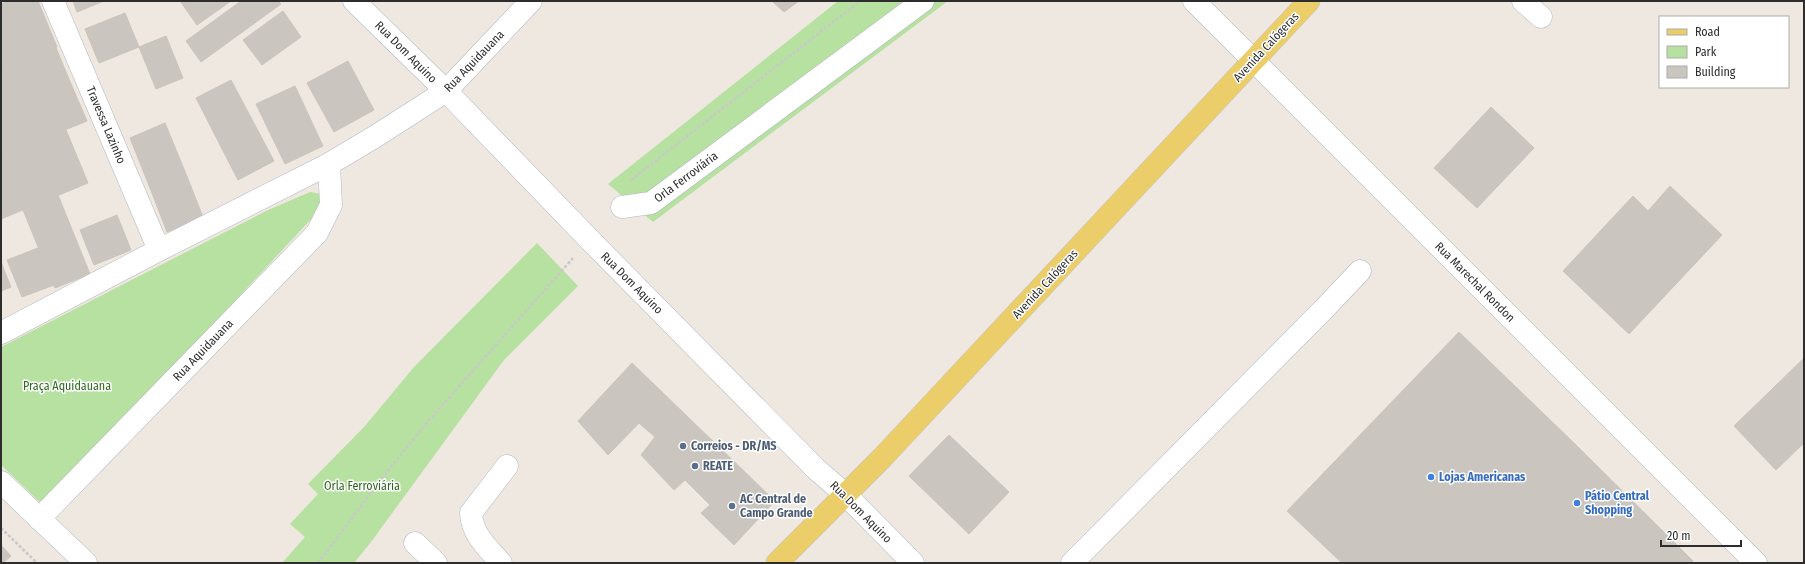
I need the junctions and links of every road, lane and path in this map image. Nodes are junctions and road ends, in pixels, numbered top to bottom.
1 (53, 1) edge
2 (354, 1) edge
3 (532, 1) edge
4 (860, 1) edge
5 (923, 1) edge
6 (1194, 1) edge
7 (1309, 1) edge
8 (1523, 1) edge
9 (1541, 17) dead end
10 (1254, 61) junction
11 (446, 91) junction
12 (329, 164) junction
13 (622, 207) joint
14 (590, 240) junction
15 (159, 250) junction
16 (1360, 271) dead end
17 (1, 333) edge
18 (507, 466) dead end
19 (1, 482) edge
20 (846, 495) junction
21 (38, 519) junction
22 (1, 528) edge
23 (415, 543) dead end
24 (37, 563) edge
25 (86, 563) edge
26 (318, 563) edge
27 (436, 563) edge
28 (501, 563) edge
29 (777, 563) edge
30 (913, 563) edge
31 (1072, 563) edge
32 (1756, 563) edge

1 - 15 street, Travessa Lazinho
2 - 11 street, Rua Dom Aquino
3 - 11 street, Rua Aquidauana
4 - 13 path
5 - 13 street, Orla Ferroviária
6 - 10 street, Rua Marechal Rondon
7 - 10 main road, Avenida Calógeras
8 - 9 street
10 - 20 main road, Avenida Calógeras
10 - 32 street, Rua Marechal Rondon
11 - 12 street, Rua Aquidauana
11 - 14 street, Rua Dom Aquino
12 - 15 street, Rua Aquidauana
12 - 21 street, Rua Aquidauana
14 - 20 street, Rua Dom Aquino
14 - 26 path
15 - 17 street, Rua Aquidauana
16 - 31 street
18 - 28 street
19 - 21 street
20 - 29 main road, Avenida Calógeras
20 - 30 street, Rua Dom Aquino
21 - 25 street
22 - 24 path
23 - 27 street

